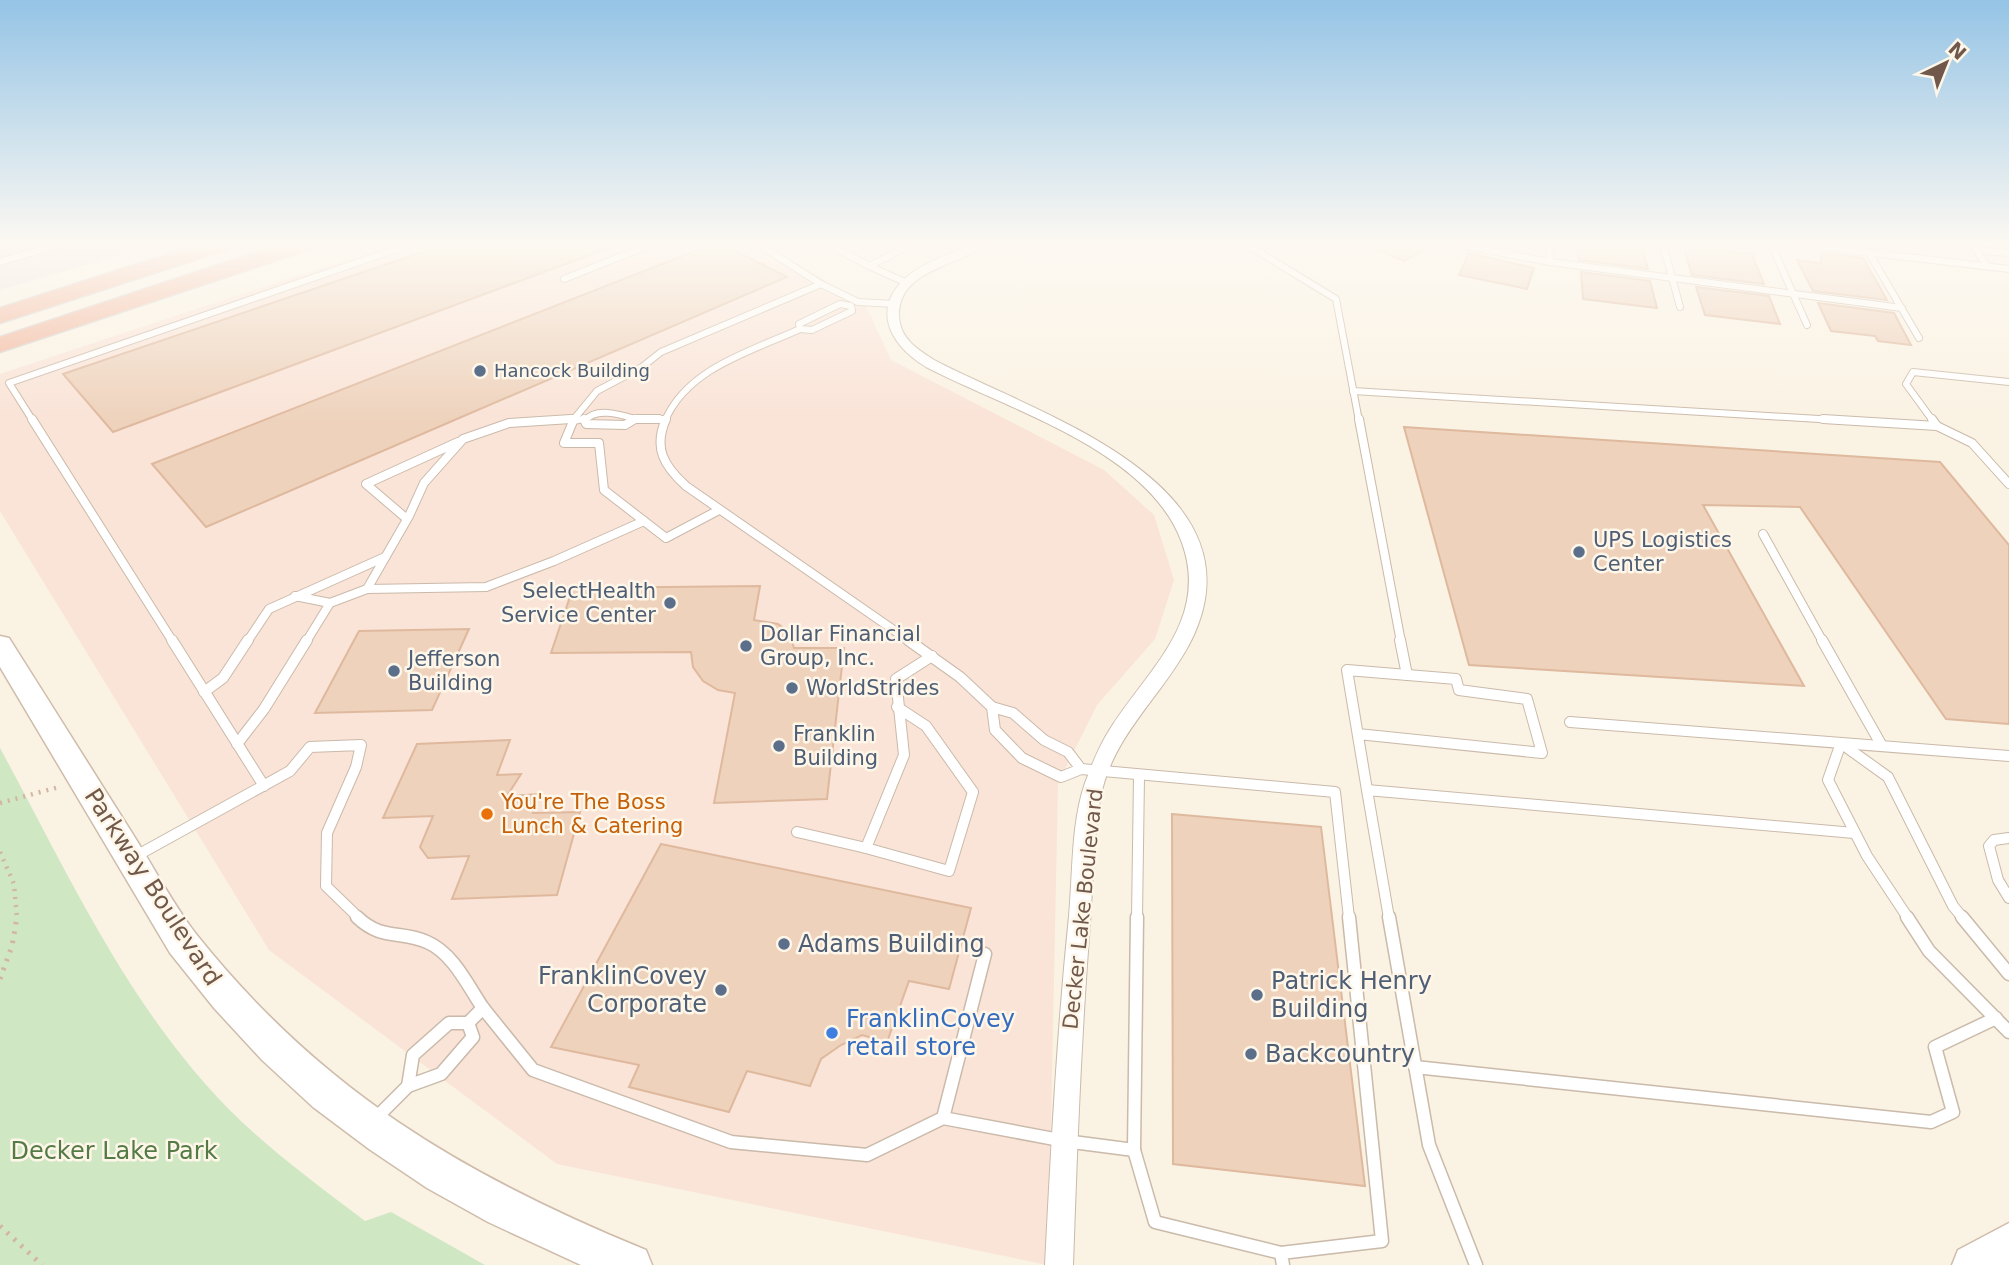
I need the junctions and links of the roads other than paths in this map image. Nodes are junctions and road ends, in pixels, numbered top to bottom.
1 (40, 303) edge
2 (126, 303) edge
3 (240, 303) edge
4 (776, 303) edge
5 (1337, 303) edge
6 (1679, 303) edge
7 (1797, 303) edge
8 (1860, 303) edge
9 (1899, 303) edge
10 (855, 304) junction
11 (894, 304) joint
12 (1680, 307) dead end
13 (1902, 308) junction
14 (0, 316) edge
15 (1807, 325) dead end
16 (800, 329) junction
17 (1919, 338) dead end
18 (0, 345) edge
19 (2009, 382) edge
20 (1353, 391) junction
21 (574, 419) junction
22 (664, 419) junction
23 (1937, 426) junction
24 (461, 441) junction
25 (2009, 484) edge
26 (719, 510) junction
27 (407, 519) junction
28 (644, 521) junction
29 (1763, 534) dead end
30 (385, 557) junction
31 (367, 589) junction
32 (295, 596) junction
33 (330, 603) junction
34 (0, 645) edge
35 (932, 656) junction
36 (1407, 675) junction
37 (204, 692) junction
38 (897, 707) junction
39 (992, 707) junction
40 (1570, 722) dead end
41 (1358, 734) junction
42 (1841, 743) junction
43 (237, 744) junction
44 (1882, 746) junction
45 (2009, 756) edge
46 (1090, 770) junction
47 (1139, 776) junction
48 (264, 786) junction
49 (1367, 790) junction
50 (797, 832) dead end
51 (1854, 833) junction
52 (2009, 838) edge
53 (866, 848) junction
54 (130, 859) junction
55 (2009, 898) edge
56 (985, 954) dead end
57 (2009, 974) edge
58 (483, 1008) junction
59 (1996, 1018) junction
60 (468, 1023) junction
61 (2009, 1031) edge
62 (1415, 1067) junction
63 (408, 1086) junction
64 (943, 1118) junction
65 (369, 1126) junction
66 (1065, 1141) junction
67 (1134, 1150) junction
68 (2009, 1244) edge
69 (1282, 1259) edge
70 (631, 1265) edge
71 (1059, 1265) edge
72 (1476, 1265) edge
73 (1973, 1265) edge

1 - 14 highway
2 - 18 highway
3 - 37 lane
4 - 21 lane
5 - 20 lane
6 - 12 lane
7 - 15 lane
8 - 13 lane
9 - 13 lane
10 - 11 lane
10 - 16 lane
10 - 16 lane
11 - 46 street, Decker Lake Boulevard
13 - 17 lane
16 - 22 lane
19 - 23 lane
20 - 23 lane
20 - 36 lane
21 - 22 lane
21 - 24 lane
21 - 28 lane
22 - 26 lane
23 - 25 lane
24 - 27 lane
24 - 27 lane
26 - 28 lane
26 - 35 lane
27 - 30 lane
28 - 31 lane
29 - 44 lane
30 - 31 lane
30 - 32 lane
31 - 33 lane
32 - 33 lane
32 - 37 lane
33 - 43 lane
34 - 54 street, Parkway Boulevard
35 - 38 lane
35 - 39 lane
36 - 41 lane
36 - 41 lane
37 - 43 lane
38 - 53 lane
38 - 53 lane
39 - 46 lane
39 - 46 lane
40 - 42 lane
41 - 49 lane
42 - 44 lane
42 - 51 lane
42 - 57 lane
43 - 48 lane
44 - 45 lane
46 - 47 lane
46 - 66 street, Decker Lake Boulevard
47 - 67 lane
47 - 69 lane
48 - 54 lane
48 - 58 lane
49 - 51 lane
49 - 62 lane
50 - 53 lane
51 - 59 lane
52 - 55 lane
54 - 65 street, Parkway Boulevard
56 - 64 lane
58 - 60 lane
58 - 64 lane
59 - 61 lane
59 - 62 lane
60 - 63 lane
60 - 63 lane
62 - 72 lane
63 - 65 lane
64 - 66 lane
65 - 70 street, Parkway Boulevard
66 - 67 lane
66 - 71 street, Decker Lake Boulevard
67 - 69 lane
68 - 73 street

